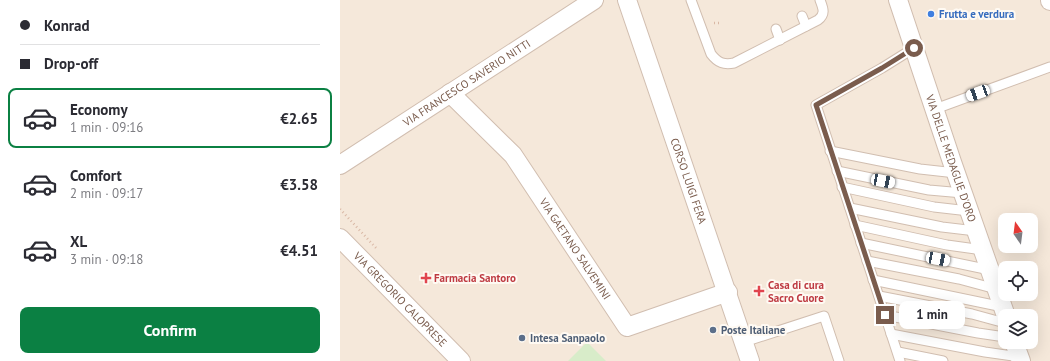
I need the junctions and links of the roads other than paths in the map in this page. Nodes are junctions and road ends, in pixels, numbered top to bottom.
1 (594, 0) edge
2 (627, 0) edge
3 (691, 0) edge
4 (820, 0) edge
5 (898, 0) edge
6 (802, 16) dead end
7 (806, 26) junction
8 (776, 29) dead end
9 (780, 40) junction
10 (914, 48) junction
11 (1050, 67) edge
12 (450, 93) junction
13 (934, 109) junction
14 (830, 151) junction
15 (340, 165) edge
16 (837, 171) junction
17 (956, 173) junction
18 (842, 188) junction
19 (963, 193) junction
20 (850, 208) junction
21 (969, 211) junction
22 (856, 226) junction
23 (976, 231) junction
24 (340, 238) edge
25 (861, 243) junction
26 (983, 250) junction
27 (867, 261) junction
28 (990, 270) junction
29 (874, 280) junction
30 (996, 288) junction
31 (728, 292) junction
32 (879, 296) junction
33 (1002, 309) edge
34 (998, 313) edge
35 (885, 315) junction
36 (998, 315) edge
37 (891, 334) junction
38 (998, 336) edge
39 (744, 342) junction
40 (1018, 353) edge
41 (899, 357) edge
42 (461, 361) edge
43 (750, 361) edge
44 (839, 361) edge
45 (943, 361) edge

1 - 12 street, VIA FRANCESCO SAVERIO NITTI
2 - 31 street, CORSO LUIGI FERA
3 - 9 lane
4 - 7 lane
5 - 10 street, VIA DELLE MEDAGLIE D'ORO
6 - 7 lane
7 - 9 lane
8 - 9 lane
10 - 13 street, VIA DELLE MEDAGLIE D'ORO
10 - 14 lane
11 - 13 lane
12 - 15 street, VIA FRANCESCO SAVERIO NITTI
12 - 31 street, VIA GAETANO SALVEMINI
13 - 17 street, VIA DELLE MEDAGLIE D'ORO
14 - 16 lane
14 - 17 lane
16 - 18 lane
16 - 19 lane
17 - 19 street, VIA DELLE MEDAGLIE D'ORO
18 - 20 lane
18 - 21 lane
19 - 21 street, VIA DELLE MEDAGLIE D'ORO
20 - 22 lane
20 - 23 lane
21 - 23 street, VIA DELLE MEDAGLIE D'ORO
22 - 25 lane
22 - 26 lane
23 - 26 street, VIA DELLE MEDAGLIE D'ORO
24 - 42 street, VIA GREGORIO CALOPRESE
25 - 27 lane
25 - 28 lane
26 - 28 street, VIA DELLE MEDAGLIE D'ORO
27 - 29 lane
27 - 30 lane
28 - 30 street, VIA DELLE MEDAGLIE D'ORO
29 - 32 lane
29 - 34 lane
30 - 33 street, VIA DELLE MEDAGLIE D'ORO
31 - 39 street, CORSO LUIGI FERA
32 - 35 lane
32 - 36 lane
35 - 37 lane
35 - 38 lane
37 - 40 lane
37 - 41 lane
39 - 43 street, CORSO LUIGI FERA
39 - 44 lane
41 - 45 lane

